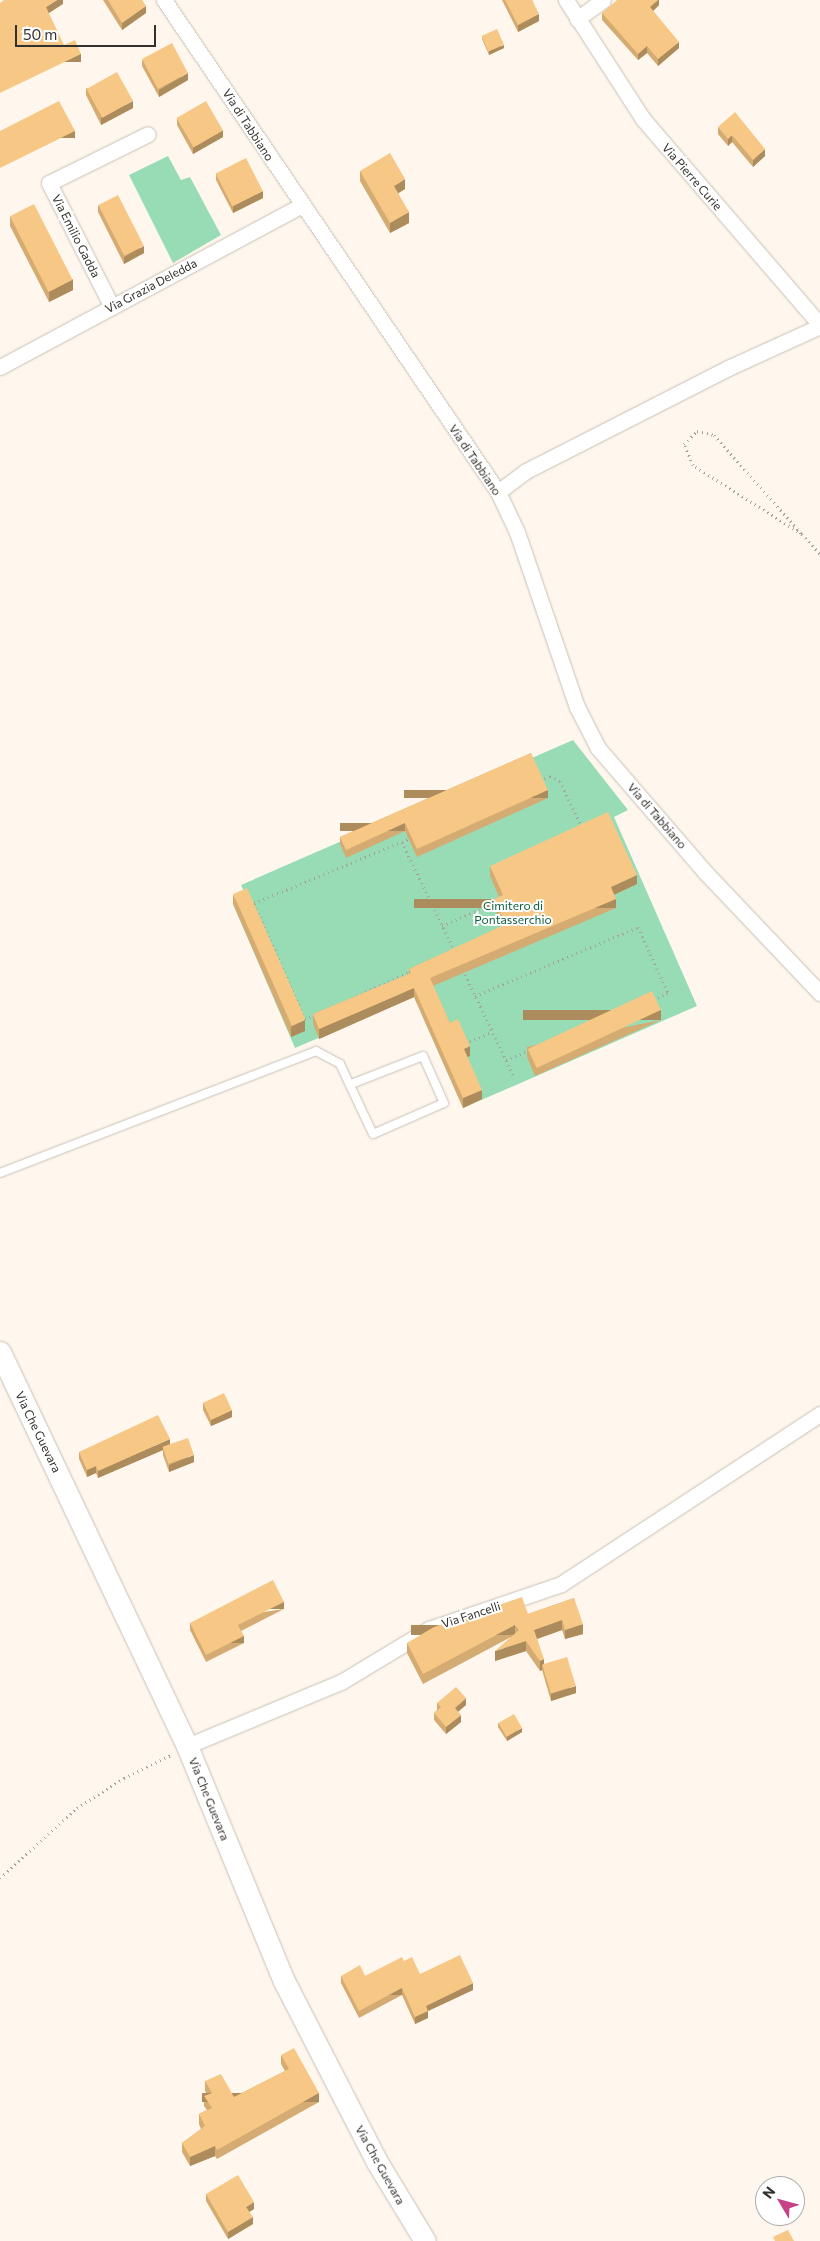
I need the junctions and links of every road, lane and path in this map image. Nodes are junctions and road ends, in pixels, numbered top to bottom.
1 (164, 0) edge
2 (566, 0) edge
3 (603, 0) edge
4 (577, 19) junction
5 (148, 134) dead end
6 (302, 205) junction
7 (112, 307) junction
8 (820, 326) edge
9 (0, 367) edge
10 (498, 492) junction
11 (802, 534) junction
12 (820, 554) edge
13 (533, 784) edge
14 (584, 833) edge
15 (420, 834) edge
16 (402, 842) junction
17 (506, 898) edge
18 (442, 926) junction
19 (445, 956) edge
20 (458, 960) edge
21 (419, 967) edge
22 (820, 994) edge
23 (475, 996) junction
24 (349, 999) edge
25 (650, 1000) edge
26 (323, 1011) edge
27 (492, 1032) junction
28 (464, 1044) edge
29 (533, 1049) edge
30 (506, 1060) junction
31 (514, 1078) dead end
32 (351, 1084) junction
33 (0, 1173) edge
34 (0, 1352) edge
35 (820, 1414) edge
36 (187, 1746) junction
37 (0, 1878) edge
38 (425, 2241) edge

1 - 6 street, Via di Tabbiano
2 - 4 street, Via Pierre Curie
3 - 4 street
4 - 8 street, Via Pierre Curie
5 - 7 street, Via Emilio Gadda
6 - 7 street, Via Grazia Deledda
6 - 10 street, Via di Tabbiano
7 - 9 street, Via Grazia Deledda
8 - 10 street, Via Pierre Curie
10 - 22 street, Via di Tabbiano
11 - 11 path
11 - 12 path
13 - 14 path
15 - 16 path
16 - 18 path
16 - 26 path
17 - 18 path
18 - 19 path
20 - 23 path
21 - 24 path
23 - 25 path
23 - 27 path
27 - 28 path
27 - 30 path
29 - 30 path
30 - 31 path
32 - 32 lane
32 - 33 lane
34 - 36 main road, Via Che Guevara
35 - 36 street, Via Fancelli
36 - 37 path
36 - 38 main road, Via Che Guevara

